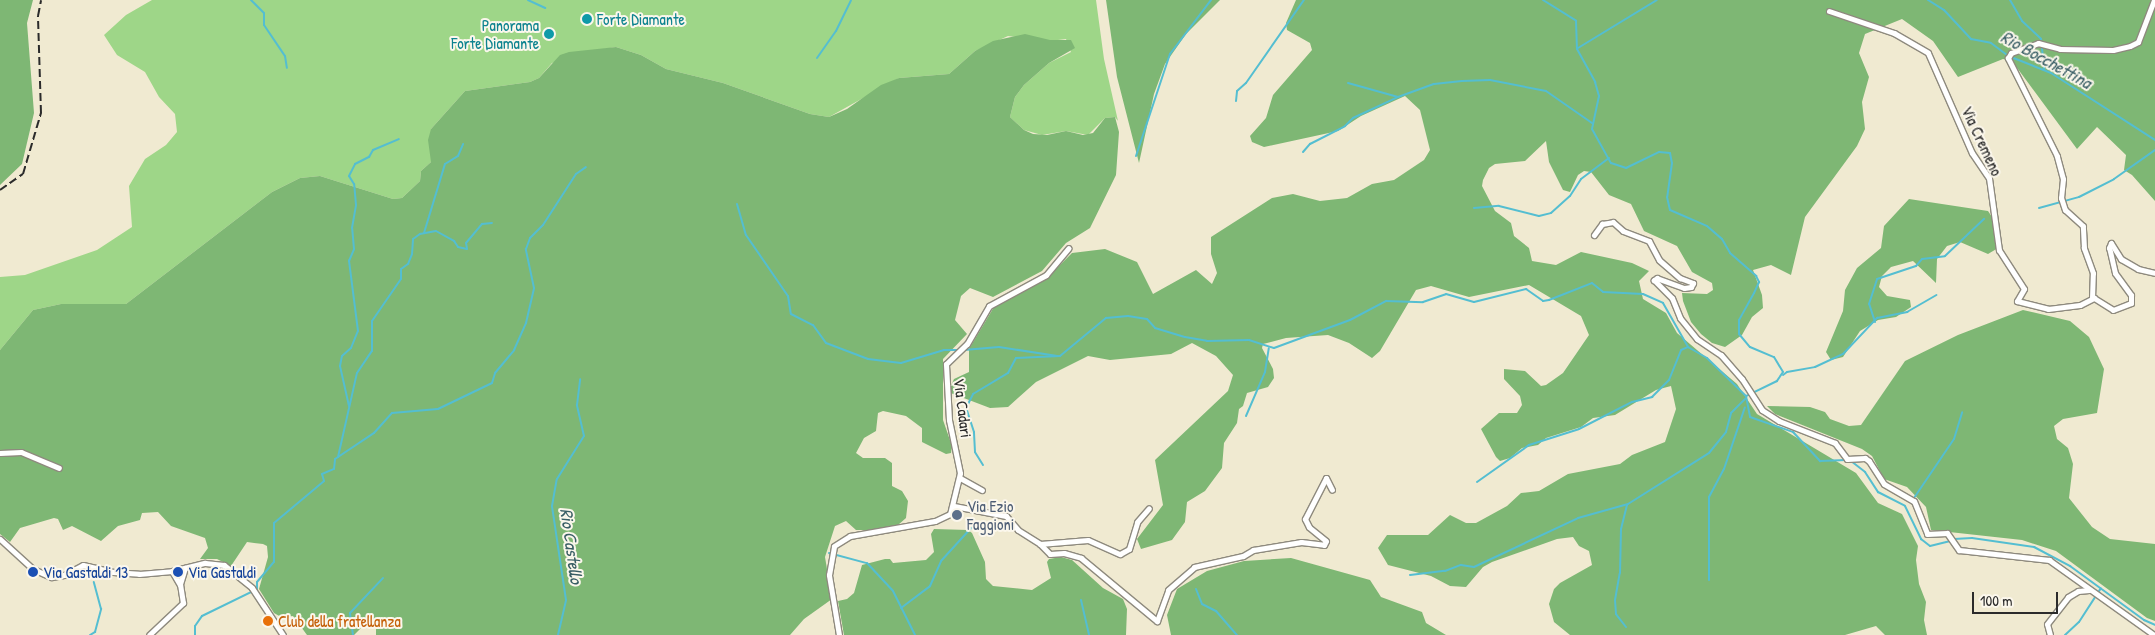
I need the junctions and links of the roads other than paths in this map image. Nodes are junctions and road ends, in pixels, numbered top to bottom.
1 (2154, 0) edge
2 (1829, 10) dead end
3 (1594, 235) dead end
4 (1069, 248) dead end
5 (2155, 273) edge
6 (2092, 298) junction
7 (0, 453) edge
8 (59, 468) dead end
9 (960, 478) junction
10 (982, 490) dead end
11 (1332, 490) dead end
12 (954, 506) junction
13 (1149, 508) dead end
14 (0, 540) edge
15 (1040, 544) junction
16 (185, 568) junction
17 (172, 571) junction
18 (180, 585) junction
19 (2089, 590) junction
20 (281, 634) edge
21 (148, 635) edge
22 (839, 635) edge
23 (2050, 635) edge
24 (2154, 635) edge

1 - 6 street
2 - 6 street, Via Cremeno
3 - 19 street
4 - 9 street, Via Cadari
5 - 6 street
7 - 8 street
9 - 10 street
9 - 12 street, Via Cadari
11 - 15 street
12 - 15 street
12 - 22 street
13 - 15 street
14 - 17 street
16 - 17 street
16 - 18 street
16 - 20 street
17 - 18 street
18 - 21 street
19 - 23 street
19 - 24 street

